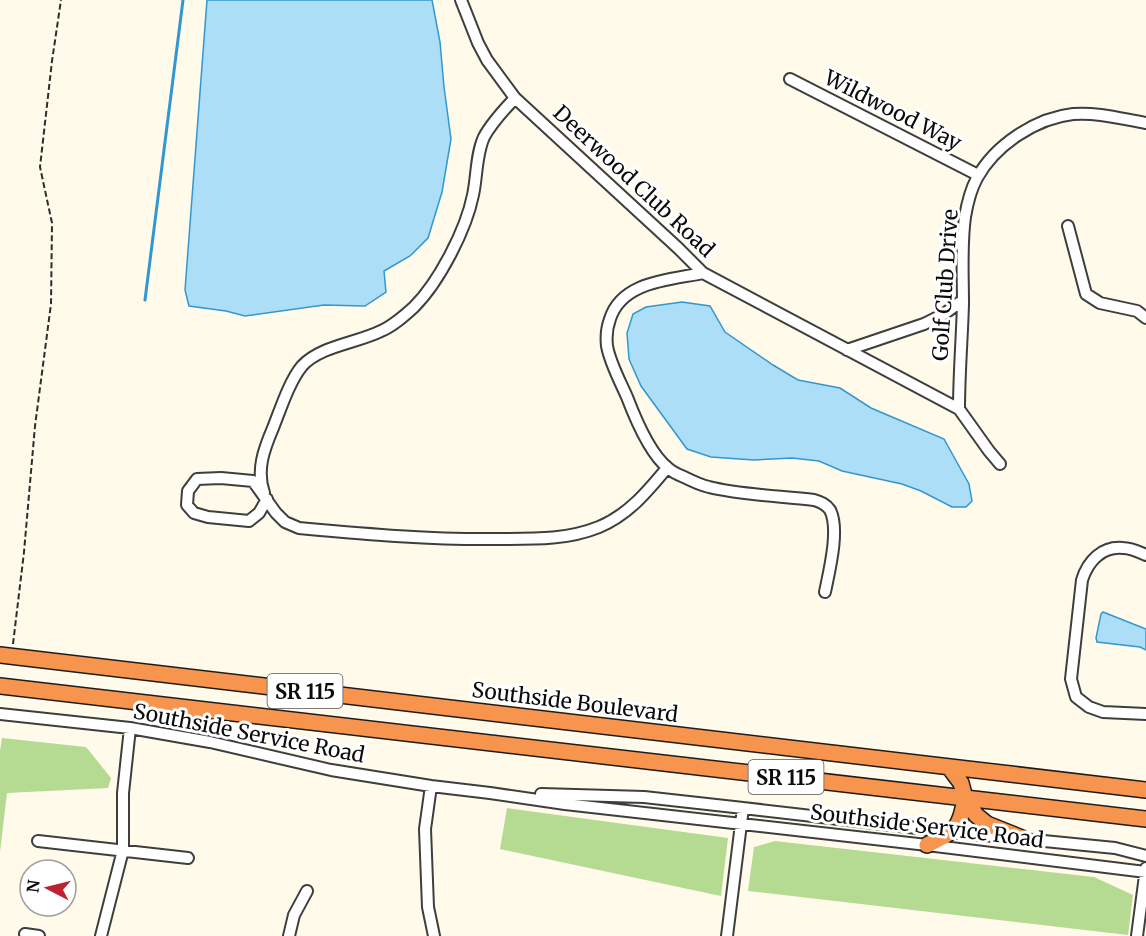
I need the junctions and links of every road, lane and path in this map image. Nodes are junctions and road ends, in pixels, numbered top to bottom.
1 (61, 0) edge
2 (461, 0) edge
3 (790, 79) dead end
4 (516, 98) junction
5 (1146, 123) edge
6 (978, 175) junction
7 (1068, 226) dead end
8 (703, 273) junction
9 (963, 300) junction
10 (1146, 318) edge
11 (847, 350) junction
12 (959, 410) junction
13 (1000, 464) dead end
14 (667, 468) junction
15 (267, 499) junction
16 (1146, 555) edge
17 (825, 592) dead end
18 (6, 655) edge
19 (0, 686) edge
20 (0, 714) edge
21 (1146, 714) edge
22 (130, 728) junction
23 (949, 767) junction
24 (431, 786) junction
25 (1146, 790) edge
26 (490, 793) junction
27 (965, 798) junction
28 (743, 808) junction
29 (1146, 819) edge
30 (741, 824) junction
31 (952, 832) junction
32 (1022, 838) junction
33 (38, 841) dead end
34 (927, 844) junction
35 (123, 850) junction
36 (1146, 856) edge
37 (188, 858) dead end
38 (1146, 871) edge
39 (307, 891) dead end
40 (25, 934) dead end
41 (39, 936) edge
42 (101, 936) edge
43 (289, 936) edge
44 (434, 936) edge
45 (726, 936) edge
46 (1137, 936) edge

1 - 18 path
2 - 4 street, Deerwood Club Road
3 - 6 street, Wildwood Way
4 - 8 street, Deerwood Club Road
4 - 15 street
5 - 6 street, Golf Club Drive
6 - 9 street, Golf Club Drive
7 - 10 street
8 - 11 street, Deerwood Club Road
8 - 14 street
9 - 11 street
9 - 12 street, Golf Club Drive
11 - 12 street, Deerwood Club Road
12 - 13 street, Deerwood Club Road
14 - 15 street
14 - 17 street
15 - 15 street
16 - 21 street
18 - 23 highway, Southside Boulevard / SR 115
19 - 27 highway, SR 115
20 - 22 street, Southside Service Road
22 - 24 street, Southside Service Road
22 - 35 street
23 - 25 highway, Southside Boulevard / SR 115
23 - 27 highway
24 - 26 street, Southside Service Road
24 - 44 street
26 - 28 street, Southside Service Road
26 - 30 street, Southside Service Road
27 - 29 highway, SR 115
27 - 31 highway
27 - 32 highway
28 - 30 street
28 - 31 street, Southside Service Road
30 - 34 street, Southside Service Road
30 - 45 street
31 - 32 street, Southside Service Road
31 - 34 highway
32 - 36 street, Southside Service Road
33 - 35 street
34 - 38 street, Southside Service Road
35 - 37 street
35 - 42 street
38 - 46 street
39 - 43 street
40 - 41 street

